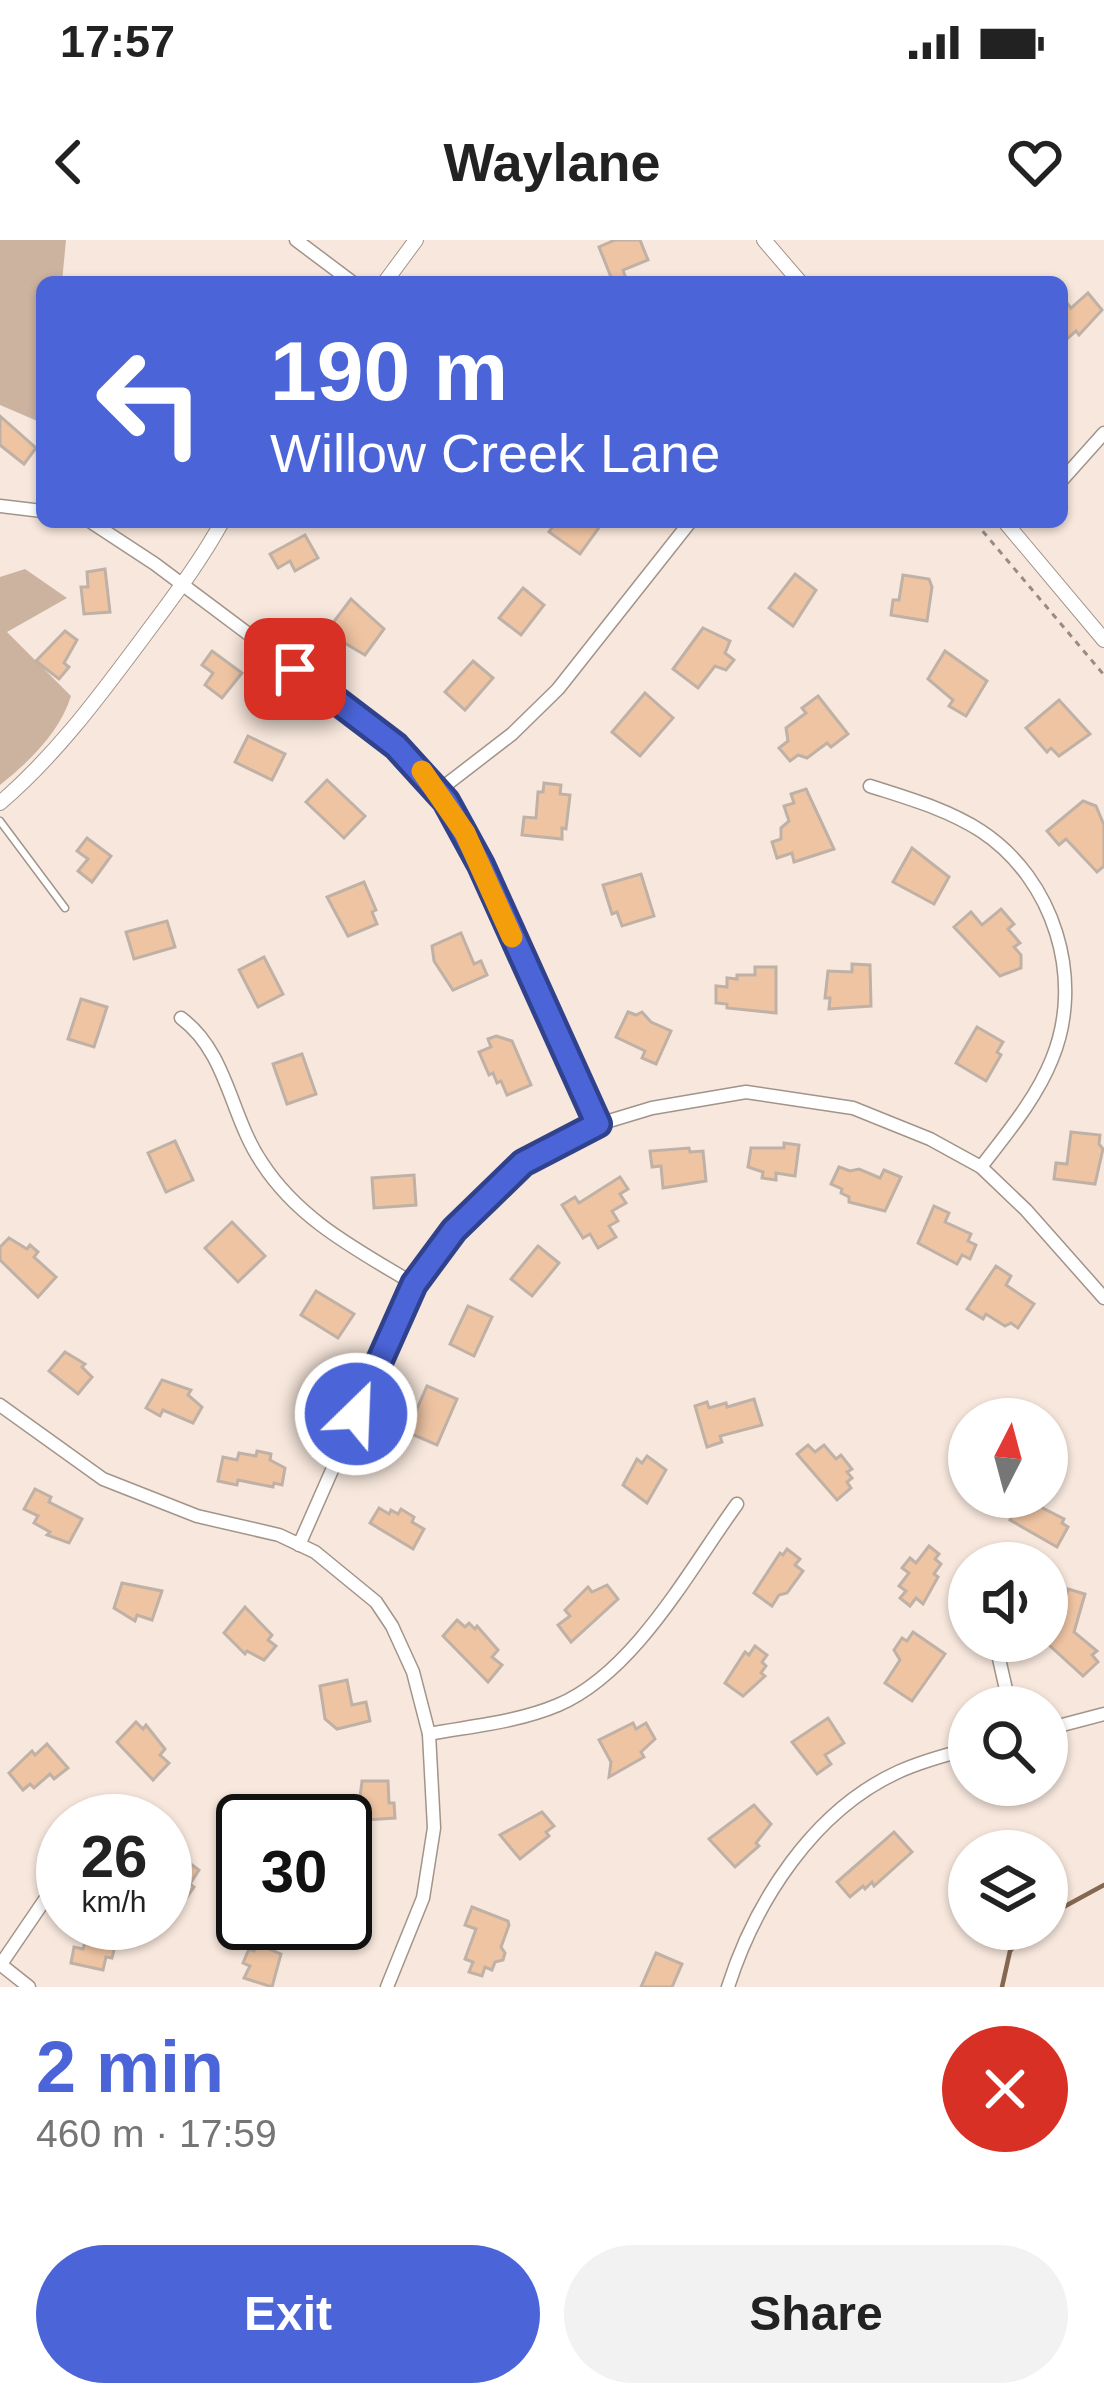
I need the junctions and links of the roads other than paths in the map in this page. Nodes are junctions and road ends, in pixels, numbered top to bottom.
1 (296, 240) edge
2 (416, 240) edge
3 (764, 240) edge
4 (344, 276) edge
5 (389, 276) edge
6 (795, 276) edge
7 (1104, 433) edge
8 (1068, 473) edge
9 (0, 506) edge
10 (36, 510) edge
11 (103, 528) edge
12 (218, 528) edge
13 (685, 528) edge
14 (1016, 528) edge
15 (182, 586) junction
16 (1104, 640) edge
17 (870, 786) dead end
18 (438, 791) junction
19 (0, 803) edge
20 (0, 820) edge
21 (65, 908) dead end
22 (181, 1018) dead end
23 (598, 1124) junction
24 (981, 1167) junction
25 (414, 1284) junction
26 (1104, 1298) edge
27 (0, 1405) edge
28 (736, 1504) dead end
29 (299, 1545) junction
30 (1104, 1714) edge
31 (1068, 1723) edge
32 (429, 1734) junction
33 (948, 1756) edge
34 (36, 1912) edge
35 (0, 1964) edge
36 (29, 1987) edge
37 (387, 1987) edge
38 (728, 1987) edge

1 - 4 street
2 - 5 street
3 - 6 street
7 - 8 street
9 - 10 street
11 - 15 street
12 - 15 street
13 - 18 street
14 - 16 street
15 - 18 street
15 - 19 street
17 - 24 street
18 - 23 street
20 - 21 lane
22 - 25 street
23 - 24 street
23 - 25 street
24 - 26 street
25 - 29 street
27 - 29 street
28 - 32 street
29 - 32 street
30 - 31 street
32 - 37 street
33 - 38 street
34 - 35 street
35 - 36 street

